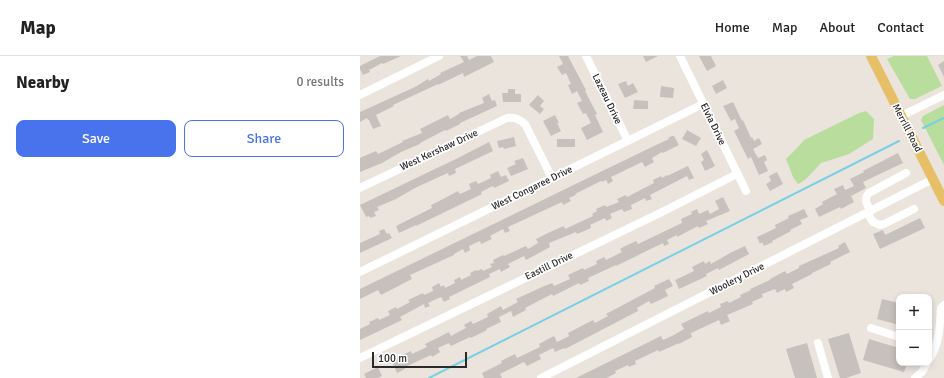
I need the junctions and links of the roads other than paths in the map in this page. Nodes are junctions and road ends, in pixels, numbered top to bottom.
1 (439, 56) edge
2 (586, 56) edge
3 (680, 56) edge
4 (871, 56) edge
5 (360, 95) edge
6 (944, 95) edge
7 (703, 104) junction
8 (901, 116) junction
9 (628, 141) junction
10 (906, 173) dead end
11 (737, 174) junction
12 (552, 178) junction
13 (933, 179) junction
14 (360, 188) edge
15 (746, 191) dead end
16 (944, 201) edge
17 (914, 209) dead end
18 (869, 212) junction
19 (360, 272) edge
20 (944, 305) edge
21 (942, 316) edge
22 (871, 328) dead end
23 (896, 336) edge
24 (818, 343) dead end
25 (932, 346) edge
26 (360, 358) edge
27 (925, 366) edge
28 (541, 378) edge
29 (828, 378) edge
30 (915, 378) edge

1 - 5 street
2 - 9 street, Lazeau Drive
3 - 7 street, Elvia Drive
4 - 8 main road, Merrill Road
6 - 8 street
7 - 9 street, West Congaree Drive
7 - 11 street, Elvia Drive
8 - 13 main road, Merrill Road
9 - 12 street, West Congaree Drive
10 - 18 street
11 - 15 street, Elvia Drive
11 - 26 street, Eastill Drive
12 - 14 street, West Kershaw Drive
12 - 19 street, West Congaree Drive
13 - 16 main road, Merrill Road
13 - 18 street, Woolery Drive
17 - 18 street
18 - 28 street, Woolery Drive
20 - 21 street
21 - 25 street
22 - 23 street
24 - 29 street
27 - 30 street

